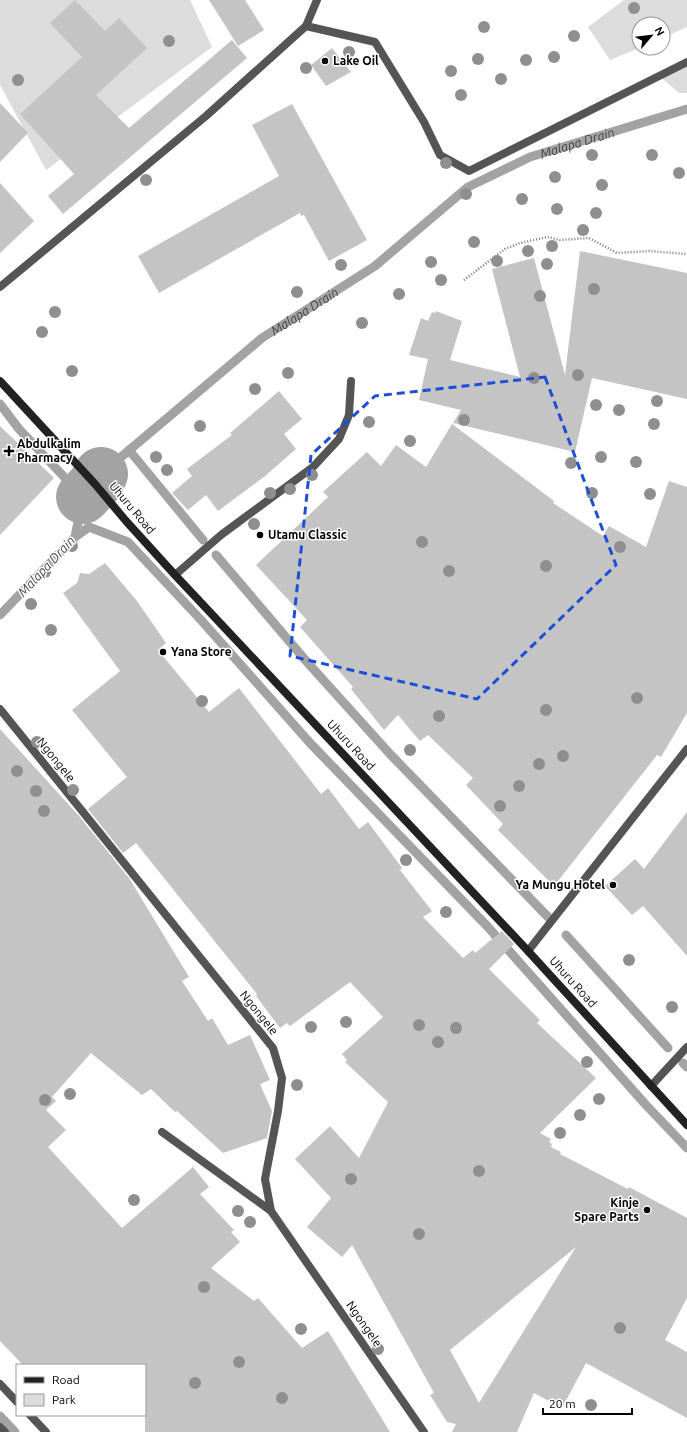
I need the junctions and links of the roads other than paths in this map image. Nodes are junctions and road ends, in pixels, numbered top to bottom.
1 (317, 0) edge
2 (306, 26) junction
3 (687, 62) edge
4 (0, 287) edge
5 (0, 381) edge
6 (351, 381) dead end
7 (175, 575) junction
8 (0, 709) edge
9 (687, 749) edge
10 (528, 951) junction
11 (687, 1047) edge
12 (651, 1086) junction
13 (687, 1125) edge
14 (162, 1132) dead end
15 (271, 1211) junction
16 (0, 1384) edge
17 (16, 1401) edge
18 (31, 1416) edge
19 (0, 1426) edge
20 (5, 1432) edge
21 (46, 1432) edge
22 (424, 1432) edge

1 - 2 street
2 - 3 street
2 - 4 street
5 - 7 main road, Uhuru Road
6 - 7 street
7 - 10 main road, Uhuru Road
8 - 15 street, Ngongele
9 - 10 street
10 - 12 main road, Uhuru Road
11 - 12 street
12 - 13 main road, Uhuru Road
14 - 15 street
15 - 22 street, Ngongele
16 - 17 street
18 - 21 street
19 - 20 street

